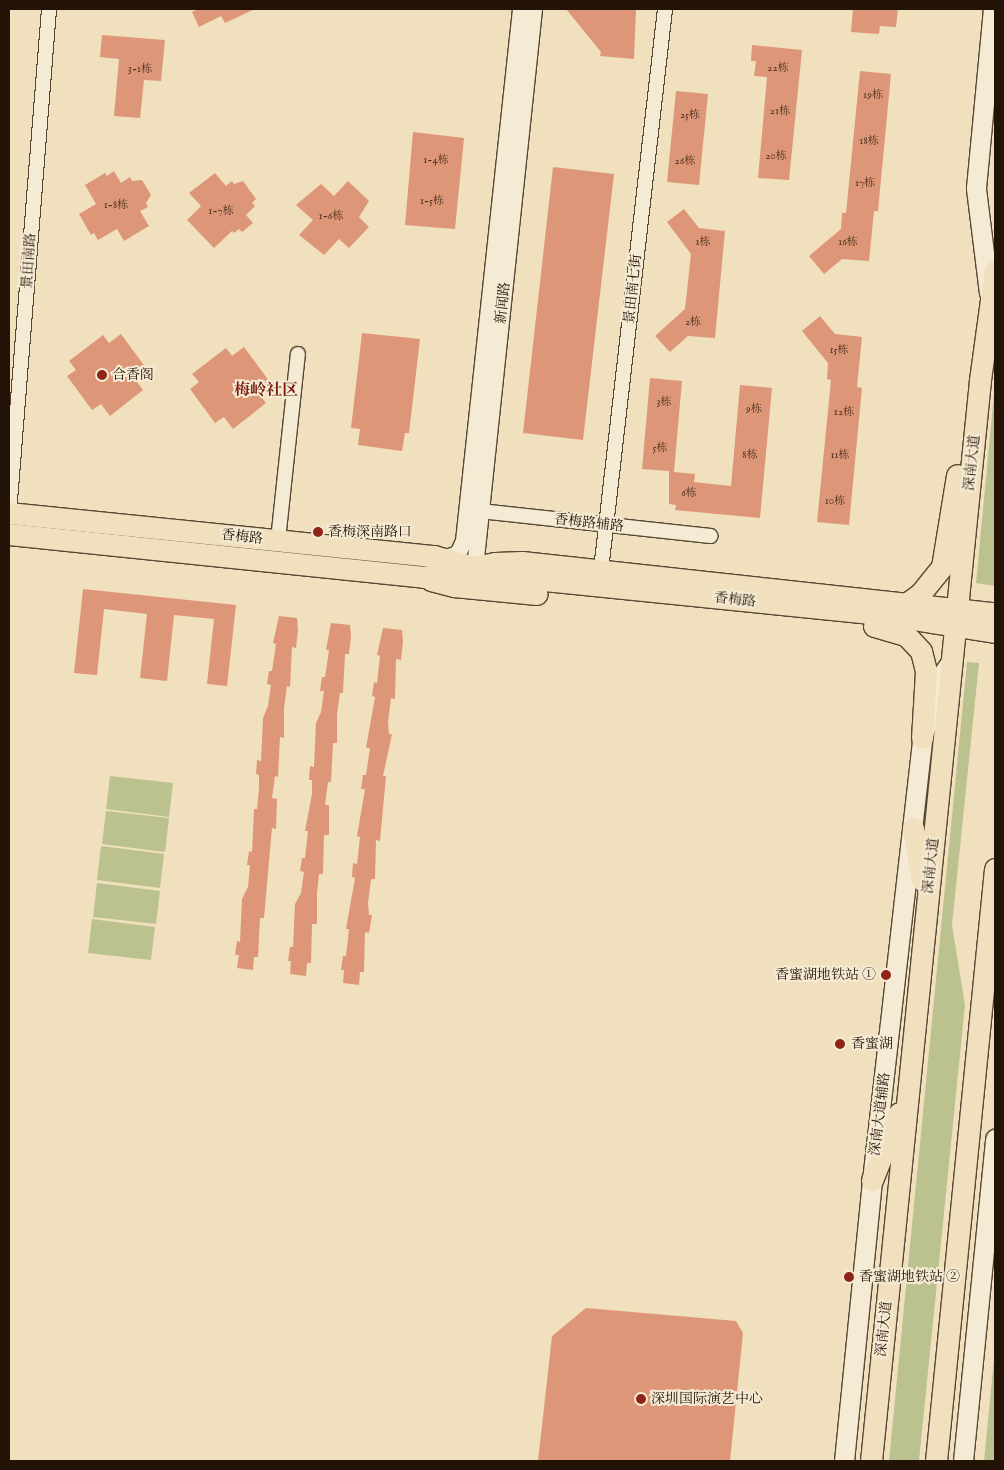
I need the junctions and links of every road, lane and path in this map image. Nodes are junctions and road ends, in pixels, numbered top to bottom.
1 (49, 9) edge
2 (521, 9) edge
3 (534, 9) edge
4 (665, 9) edge
5 (993, 9) edge
6 (995, 271) edge
7 (992, 309) junction
8 (298, 354) dead end
9 (980, 380) junction
10 (474, 510) junction
11 (9, 513) edge
12 (606, 524) junction
13 (9, 534) edge
14 (711, 536) dead end
15 (278, 540) junction
16 (464, 541) junction
17 (446, 558) junction
18 (474, 568) junction
19 (601, 570) junction
20 (424, 577) junction
21 (909, 602) junction
22 (995, 613) edge
23 (888, 615) junction
24 (956, 617) junction
25 (995, 632) edge
26 (952, 660) junction
27 (922, 738) junction
28 (913, 828) junction
29 (995, 869) edge
30 (927, 908) junction
31 (908, 1090) junction
32 (995, 1139) edge
33 (872, 1180) junction
34 (939, 1432) junction
35 (844, 1461) edge
36 (871, 1461) edge
37 (936, 1461) edge
38 (946, 1461) edge
39 (963, 1461) edge

1 - 11 street, 景田南路
2 - 10 street, 新闻路
3 - 10 street, 新闻路
4 - 12 street, 景田南七街
5 - 7 main road
6 - 7 main road, 深南大道
7 - 9 main road, 深南大道
8 - 15 street
9 - 21 main road
9 - 24 main road, 深南大道
10 - 12 street, 香梅路辅路
10 - 16 street, 新闻路
10 - 18 street, 新闻路
11 - 15 main road, 香梅路
12 - 14 street, 香梅路辅路
12 - 19 street, 景田南七街
13 - 20 main road, 香梅路
15 - 17 main road, 香梅路
16 - 17 street
16 - 18 street, 新闻路
17 - 18 main road, 香梅路
18 - 19 main road, 香梅路
18 - 20 main road, 香梅路
18 - 23 main road, 香梅路
19 - 21 main road, 香梅路
20 - 27 main road
21 - 23 main road
21 - 24 main road, 香梅路
22 - 24 main road, 香梅路
23 - 24 main road, 香梅路
24 - 25 main road, 香梅路
24 - 26 main road, 深南大道
26 - 27 main road, 深南大道辅路
26 - 30 main road, 深南大道
27 - 28 main road, 深南大道辅路
28 - 30 main road
28 - 33 main road, 深南大道辅路
29 - 34 main road
30 - 31 main road, 深南大道
31 - 33 main road
31 - 36 main road, 深南大道
32 - 39 main road
33 - 35 main road, 深南大道辅路
34 - 37 main road
34 - 38 main road

